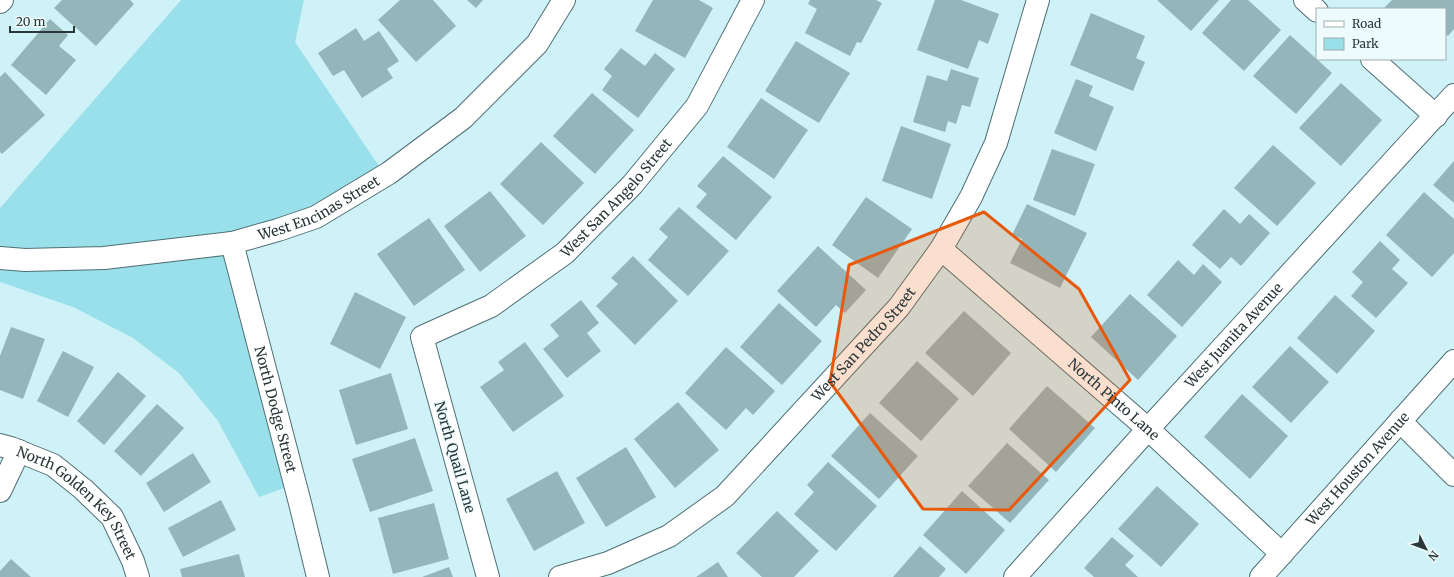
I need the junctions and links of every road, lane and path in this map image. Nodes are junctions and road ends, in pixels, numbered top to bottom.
1 (2, 0) edge
2 (564, 0) edge
3 (753, 0) edge
4 (1038, 0) edge
5 (1305, 0) edge
6 (0, 2) edge
7 (1316, 9) edge
8 (1373, 60) edge
9 (1454, 95) edge
10 (1436, 116) junction
11 (232, 243) junction
12 (941, 249) junction
13 (0, 258) edge
14 (422, 337) joint
15 (1454, 361) edge
16 (1400, 421) junction
17 (1148, 429) junction
18 (10, 448) edge
19 (1454, 474) edge
20 (0, 491) edge
21 (1282, 554) junction
22 (138, 577) edge
23 (318, 577) edge
24 (488, 577) edge
25 (560, 577) edge
26 (1016, 577) edge
27 (1261, 577) edge

1 - 6 street
2 - 11 street, West Encinas Street
3 - 14 street, West San Angelo Street
4 - 12 street, West San Pedro Street
5 - 7 street
8 - 10 street
9 - 10 street, West Juanita Avenue
10 - 17 street, West Juanita Avenue
11 - 13 street, West Encinas Street
11 - 23 street, North Dodge Street
12 - 17 street, North Pinto Lane
12 - 25 street, West San Pedro Street
14 - 24 street, North Quail Lane
15 - 16 street, West Houston Avenue
16 - 19 street
16 - 21 street, West Houston Avenue
17 - 21 street, North Pinto Lane
17 - 26 street, West Juanita Avenue
18 - 20 street
18 - 22 street, North Golden Key Street
21 - 27 street, West Houston Avenue

